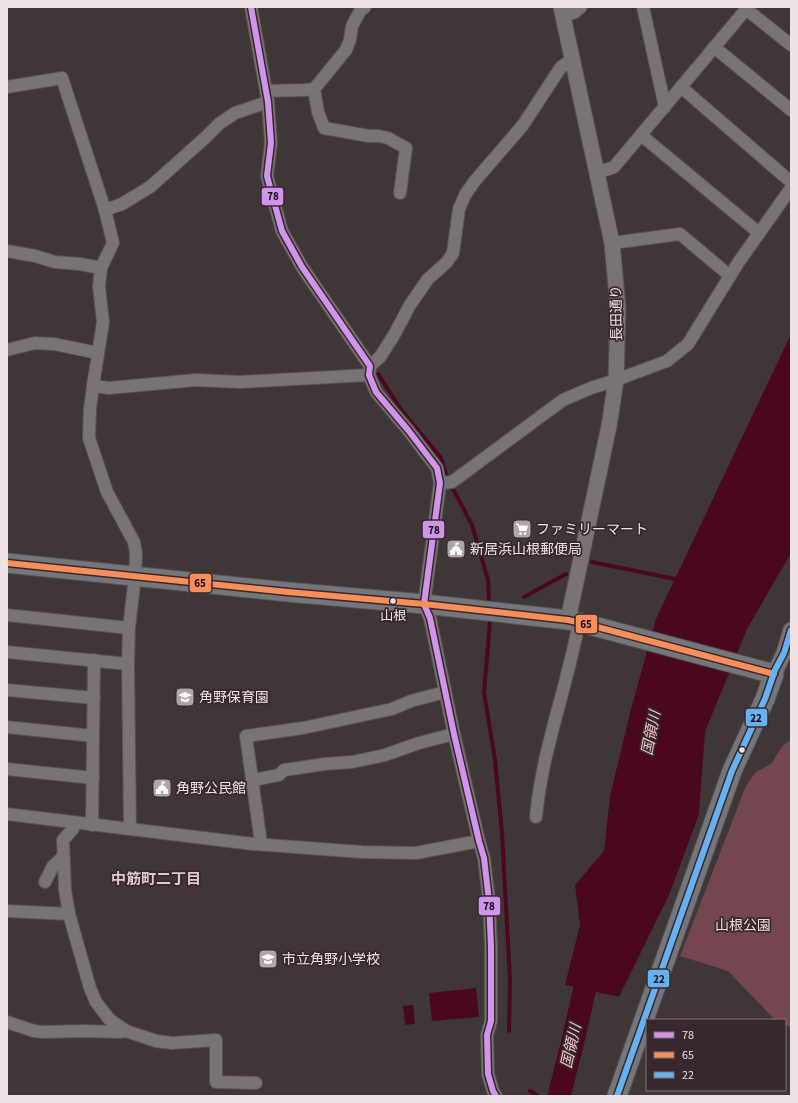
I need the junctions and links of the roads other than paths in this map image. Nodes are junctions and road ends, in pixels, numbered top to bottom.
1 (251, 7) edge
2 (365, 7) edge
3 (581, 7) edge
4 (643, 7) edge
5 (747, 8) edge
6 (562, 11) edge
7 (791, 45) edge
8 (714, 47) junction
9 (573, 59) junction
10 (7, 87) edge
11 (681, 87) junction
12 (314, 89) junction
13 (267, 96) junction
14 (665, 107) junction
15 (791, 110) edge
16 (641, 135) junction
17 (597, 173) junction
18 (791, 182) edge
19 (791, 188) edge
20 (400, 193) dead end
21 (105, 210) junction
22 (759, 233) junction
23 (612, 243) junction
24 (7, 251) edge
25 (101, 268) junction
26 (730, 276) junction
27 (7, 350) edge
28 (98, 353) junction
29 (369, 370) junction
30 (616, 380) junction
31 (93, 386) junction
32 (440, 483) junction
33 (7, 563) edge
34 (135, 576) junction
35 (424, 604) junction
36 (7, 615) edge
37 (578, 622) junction
38 (129, 628) junction
39 (791, 630) edge
40 (7, 652) edge
41 (94, 660) junction
42 (128, 664) junction
43 (774, 674) junction
44 (7, 690) edge
45 (445, 692) junction
46 (94, 698) junction
47 (7, 728) edge
48 (454, 734) junction
49 (93, 736) junction
50 (7, 769) edge
51 (93, 778) junction
52 (253, 780) junction
53 (7, 814) edge
54 (536, 817) dead end
55 (74, 822) junction
56 (92, 825) junction
57 (130, 829) junction
58 (479, 842) junction
59 (260, 844) junction
60 (63, 857) junction
61 (45, 882) dead end
62 (7, 910) edge
63 (69, 914) junction
64 (7, 1022) edge
65 (126, 1031) junction
66 (256, 1083) dead end
67 (496, 1096) edge
68 (617, 1096) edge

1 - 13 street
2 - 12 street
3 - 6 street
4 - 14 street
5 - 7 street
5 - 8 street
6 - 9 street, 長田通り
8 - 11 street
8 - 15 street
9 - 17 street, 長田通り
9 - 29 street
10 - 21 street
11 - 14 street
11 - 18 street
12 - 13 street
12 - 20 street
13 - 21 street
13 - 29 street
14 - 16 street
16 - 17 street
16 - 22 street
17 - 23 street, 長田通り
19 - 22 street
21 - 25 street
22 - 26 street
23 - 26 street
23 - 30 street, 長田通り
24 - 25 street
25 - 28 street
26 - 30 street
27 - 28 street
28 - 31 street
29 - 31 street
29 - 32 street
30 - 32 street
30 - 37 street, 長田通り
31 - 34 street
32 - 35 street
33 - 34 main road
34 - 35 main road
34 - 38 street
35 - 37 main road
35 - 45 street
36 - 38 street
37 - 43 main road
37 - 54 street
38 - 42 street
39 - 43 street
40 - 41 street
41 - 42 street
41 - 46 street
42 - 57 street
43 - 68 main road
44 - 46 street
45 - 48 street
45 - 52 street
46 - 49 street
47 - 49 street
48 - 52 street
48 - 58 street
49 - 51 street
50 - 51 street
51 - 56 street
52 - 59 street
53 - 55 street
55 - 56 street
55 - 60 street
56 - 57 street
57 - 59 street
58 - 59 street
58 - 67 street
60 - 61 street
60 - 63 street
62 - 63 street
63 - 65 street
64 - 65 street
65 - 66 street

